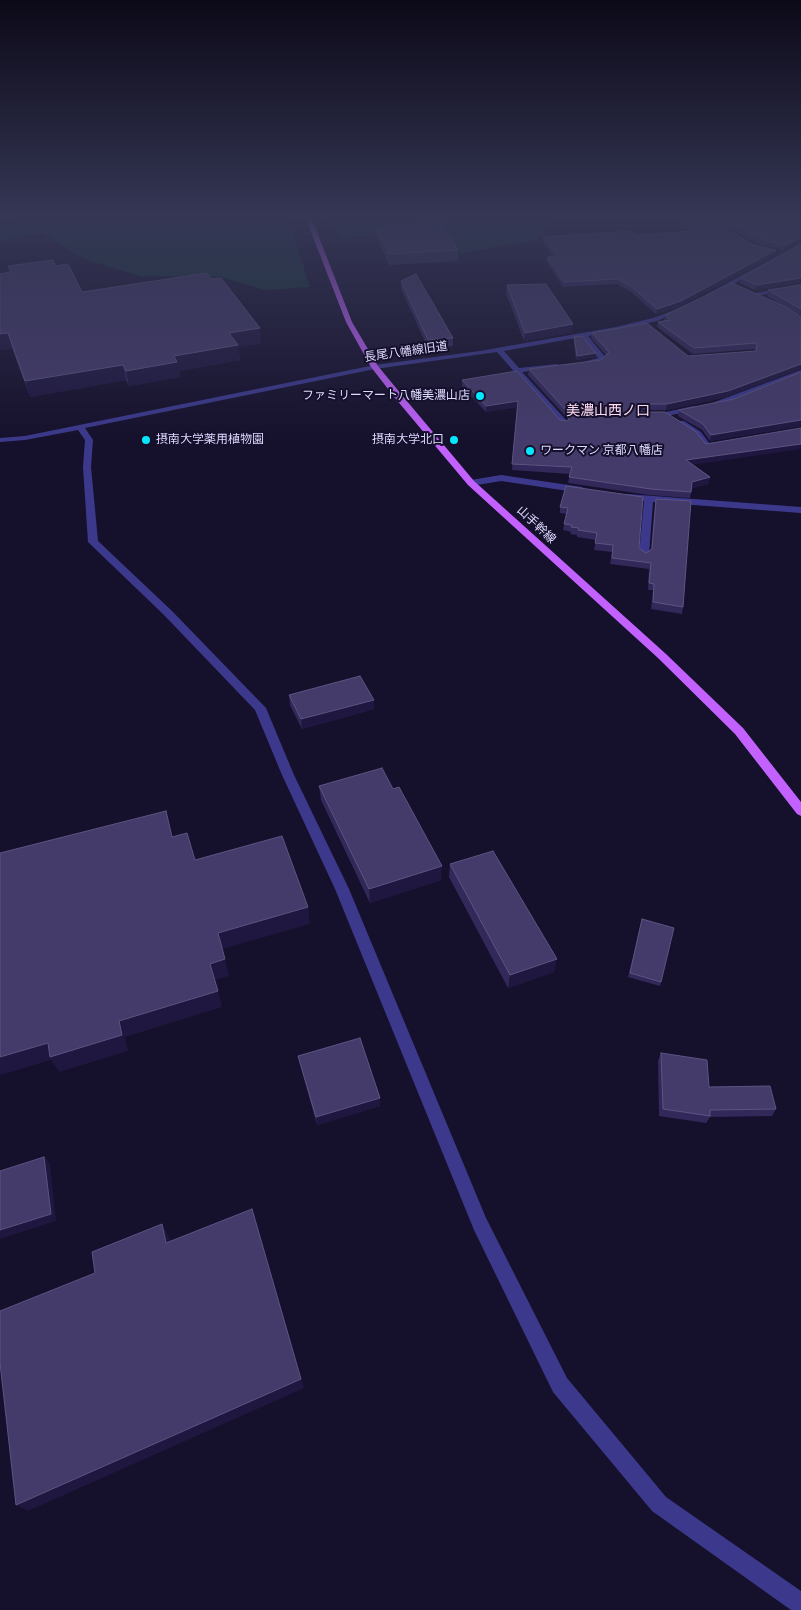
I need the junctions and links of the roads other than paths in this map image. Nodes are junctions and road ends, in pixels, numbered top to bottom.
1 (338, 294) edge
2 (710, 294) edge
3 (755, 294) edge
4 (699, 300) edge
5 (771, 302) edge
6 (691, 305) edge
7 (645, 323) junction
8 (652, 329) edge
9 (584, 335) junction
10 (499, 350) junction
11 (577, 364) edge
12 (567, 365) edge
13 (375, 367) junction
14 (519, 370) junction
15 (801, 372) edge
16 (711, 404) edge
17 (702, 406) edge
18 (642, 414) edge
19 (666, 414) junction
20 (564, 424) edge
21 (79, 426) junction
22 (0, 440) edge
23 (726, 443) edge
24 (471, 483) junction
25 (594, 492) edge
26 (622, 496) edge
27 (649, 500) junction
28 (801, 510) edge
29 (644, 555) edge
30 (801, 811) edge
31 (801, 1604) edge

1 - 13 main road, 山手幹線
2 - 4 street
3 - 5 street
6 - 7 street, 長尾八幡線旧道
7 - 8 street
7 - 9 street, 長尾八幡線旧道
9 - 10 street, 長尾八幡線旧道
9 - 11 street
10 - 13 street, 長尾八幡線旧道
10 - 14 street
12 - 14 street
13 - 21 street, 長尾八幡線旧道
13 - 24 main road, 山手幹線
14 - 20 street
15 - 16 street
17 - 19 street
18 - 19 street
19 - 23 street
21 - 22 street, 長尾八幡線旧道
21 - 31 street
24 - 25 street
24 - 30 main road, 山手幹線
26 - 27 street
27 - 28 street
27 - 29 street

